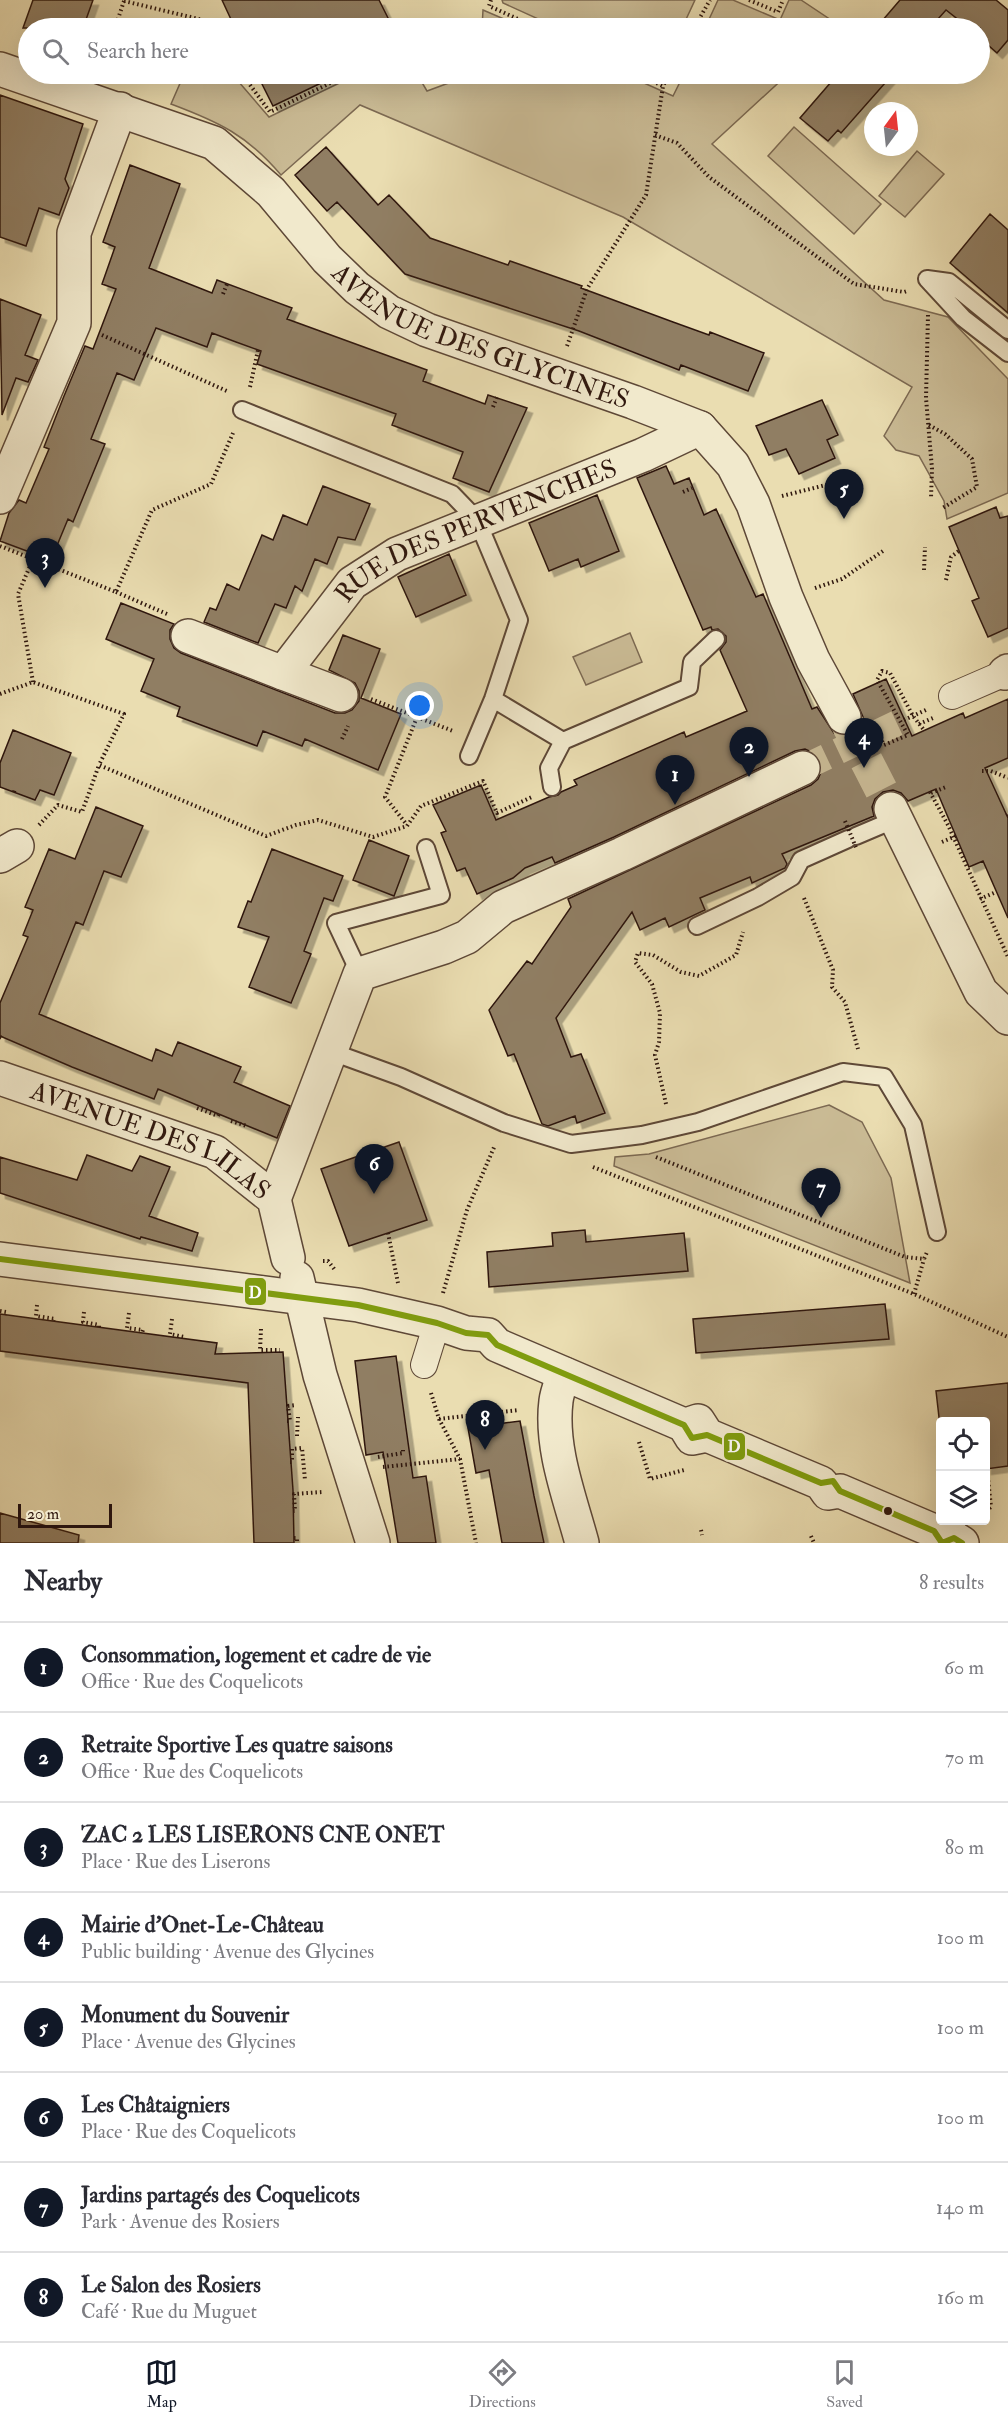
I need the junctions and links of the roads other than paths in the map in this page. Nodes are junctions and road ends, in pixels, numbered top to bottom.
1 (0, 69) edge
2 (18, 75) edge
3 (45, 84) edge
4 (120, 109) junction
5 (1008, 330) edge
6 (1008, 353) edge
7 (245, 405) road end
8 (700, 428) junction
9 (0, 497) edge
10 (477, 520) junction
11 (188, 636) road end
12 (716, 639) dead end
13 (1006, 672) edge
14 (284, 673) junction
15 (341, 695) road end
16 (952, 696) dead end
17 (493, 699) junction
18 (853, 728) tunnel mouth
19 (563, 741) junction
20 (469, 756) dead end
21 (803, 768) tunnel mouth
22 (552, 787) road end
23 (893, 814) joint
24 (426, 848) road end
25 (697, 926) dead end
26 (360, 974) junction
27 (1008, 1018) edge
28 (332, 1052) junction
29 (0, 1078) edge
30 (274, 1200) junction
31 (937, 1232) road end
32 (288, 1258) junction
33 (0, 1259) edge
34 (267, 1292) junction
35 (301, 1297) junction
36 (451, 1328) junction
37 (564, 1374) junction
38 (426, 1375) road end
39 (950, 1537) edge
40 (373, 1543) edge
41 (582, 1543) edge

1 - 2 street, AVENUE DES GLYCINES
3 - 4 street, AVENUE DES GLYCINES
4 - 8 street, AVENUE DES GLYCINES
4 - 9 street
5 - 6 lane
7 - 10 lane
8 - 10 street, RUE DES PERVENCHES
8 - 18 street, AVENUE DES GLYCINES
10 - 14 street, RUE DES PERVENCHES
10 - 17 lane
11 - 14 street
12 - 19 lane
13 - 16 street
14 - 15 street
17 - 19 lane
17 - 20 lane
19 - 22 lane
21 - 26 street
23 - 25 lane
23 - 27 street
24 - 26 lane
26 - 28 street
28 - 30 street
28 - 31 lane
29 - 30 street, AVENUE DES LILAS
30 - 32 street, AVENUE DES LILAS
32 - 34 street
32 - 35 street, AVENUE DES LILAS
33 - 34 street
34 - 35 street
35 - 36 street
35 - 40 street, AVENUE DES LILAS
36 - 37 street
36 - 38 street
37 - 39 street
37 - 41 street

